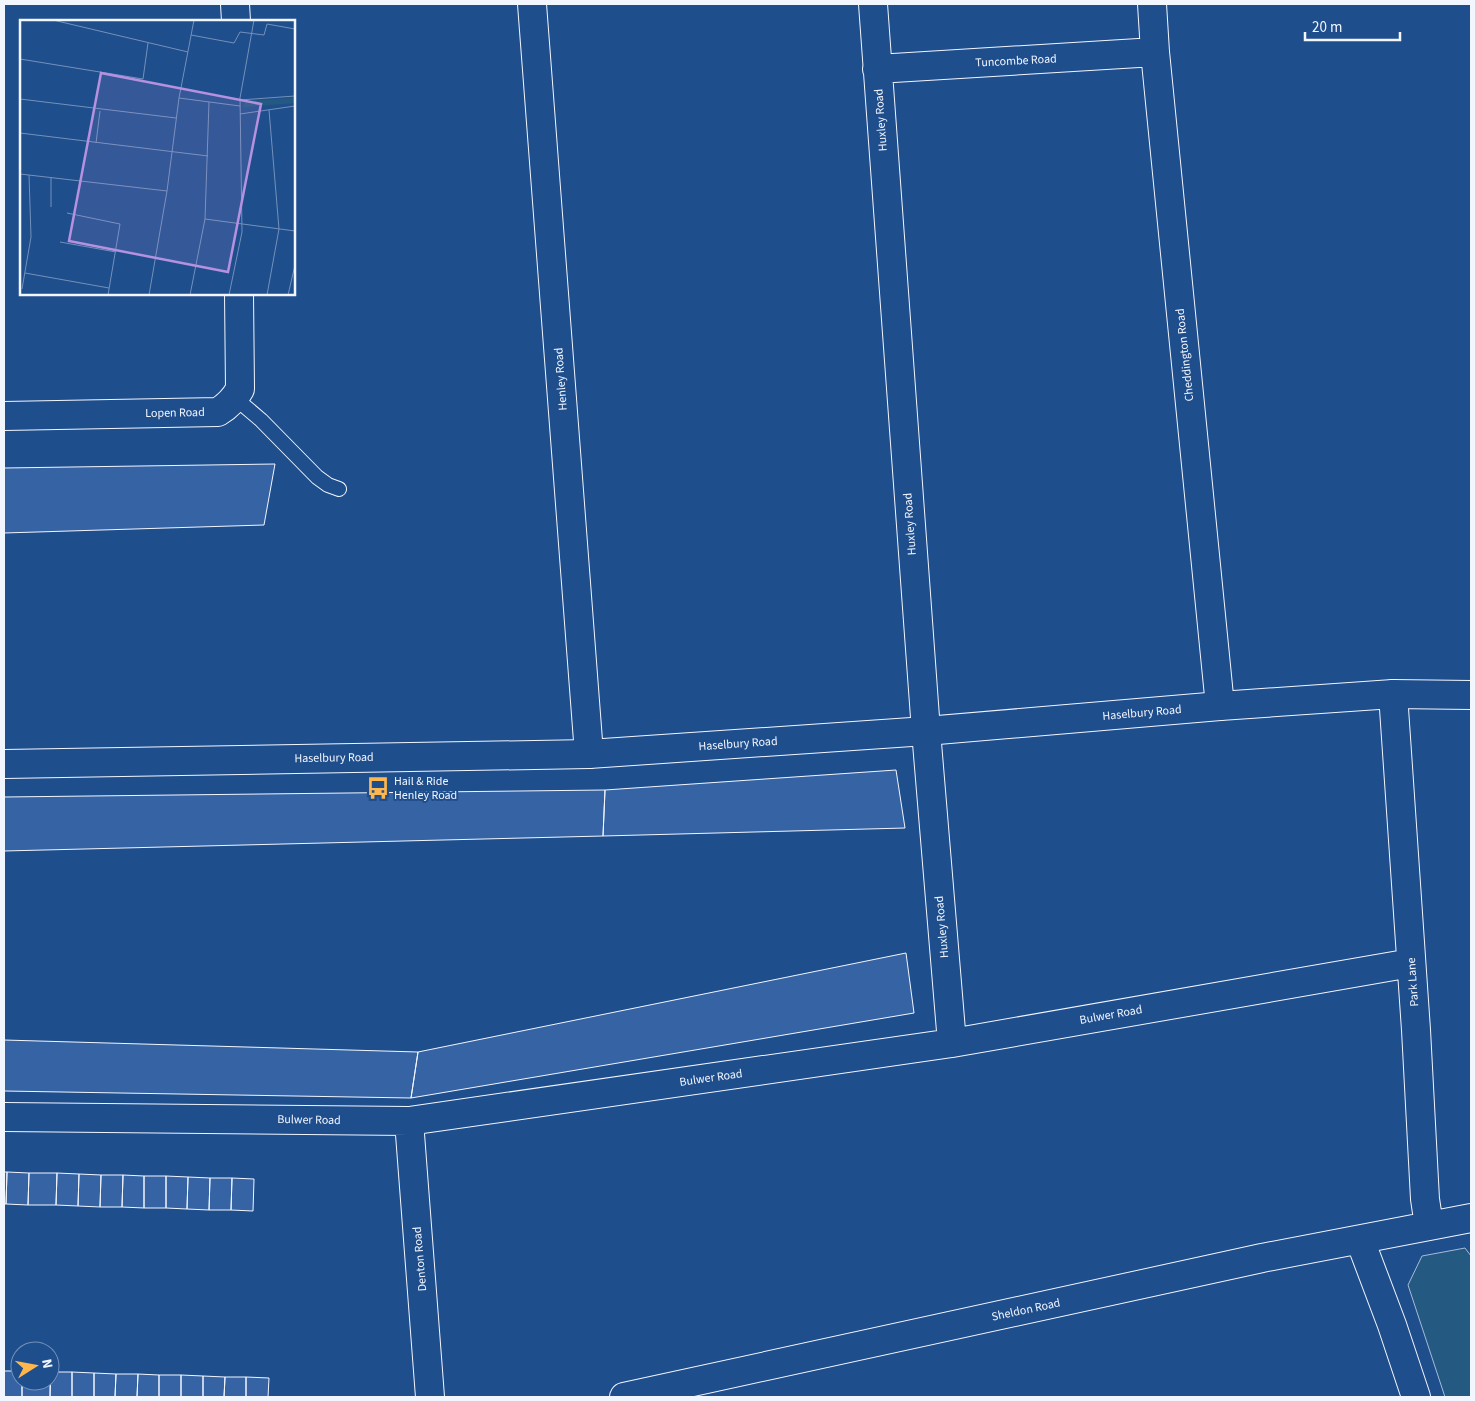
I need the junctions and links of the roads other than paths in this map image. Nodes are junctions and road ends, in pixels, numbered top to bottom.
1 (235, 4) edge
2 (532, 4) edge
3 (873, 4) edge
4 (1152, 4) edge
5 (236, 20) edge
6 (1154, 52) junction
7 (877, 69) junction
8 (239, 295) edge
9 (235, 398) junction
10 (4, 416) edge
11 (339, 489) dead end
12 (1393, 694) junction
13 (1471, 695) edge
14 (1220, 706) junction
15 (926, 731) junction
16 (589, 754) junction
17 (4, 764) edge
18 (1411, 963) junction
19 (952, 1043) junction
20 (4, 1117) edge
21 (409, 1121) junction
22 (1471, 1218) edge
23 (1429, 1226) junction
24 (1360, 1240) junction
25 (430, 1397) edge
26 (624, 1397) edge
27 (1416, 1397) edge

1 - 5 street
2 - 16 street, Henley Road
3 - 7 street, Huxley Road
4 - 6 street, Cheddington Road
6 - 7 street, Tuncombe Road
6 - 14 street, Cheddington Road
7 - 15 street, Huxley Road
8 - 9 street
9 - 10 street, Lopen Road
9 - 11 lane
12 - 13 street, Haselbury Road
12 - 14 street, Haselbury Road
12 - 18 street, Park Lane
14 - 15 street, Haselbury Road
15 - 16 street, Haselbury Road
15 - 19 street, Huxley Road
16 - 17 street, Haselbury Road
18 - 19 street, Bulwer Road
18 - 23 street, Park Lane
19 - 21 street, Bulwer Road
20 - 21 street, Bulwer Road
21 - 25 street, Denton Road
22 - 23 street
23 - 24 street, Sheldon Road
24 - 26 street, Sheldon Road
24 - 27 street

